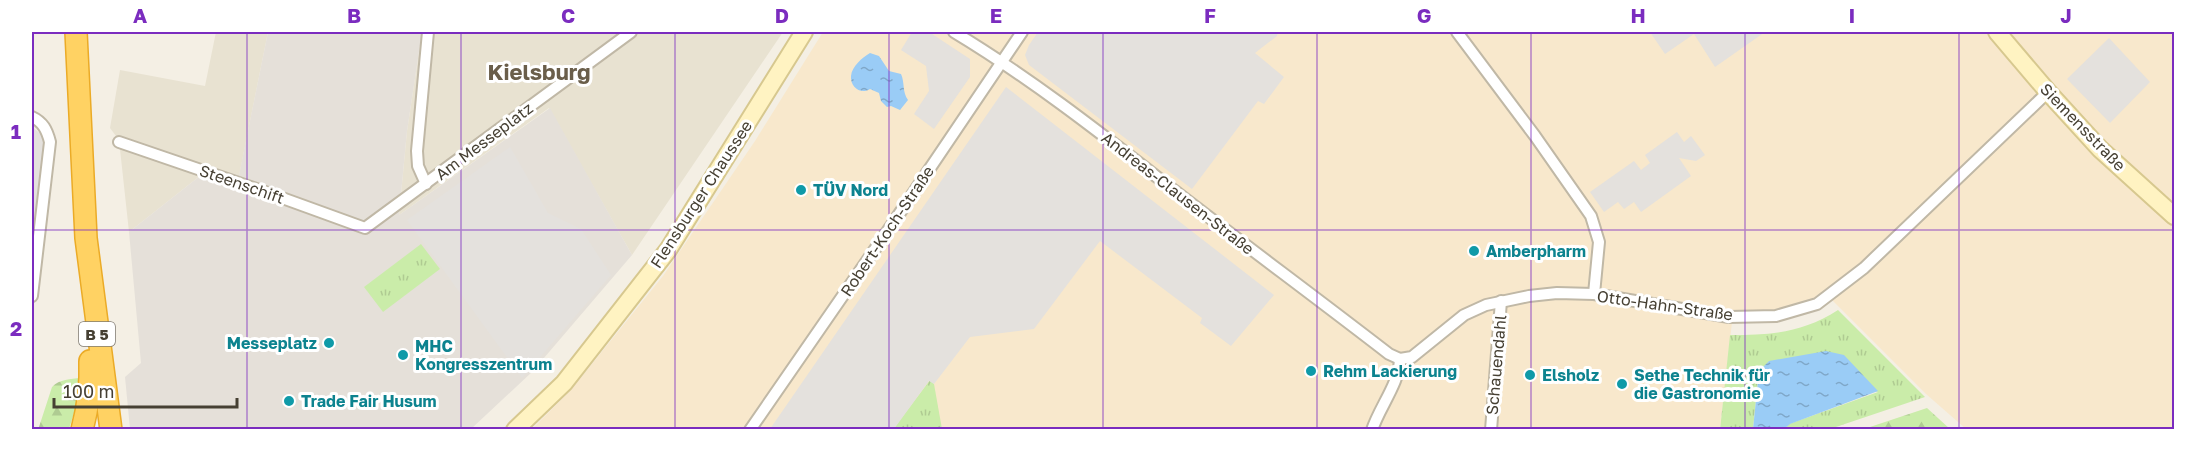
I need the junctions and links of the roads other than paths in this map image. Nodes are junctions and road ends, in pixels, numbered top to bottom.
1 (76, 32) edge
2 (428, 32) edge
3 (631, 32) edge
4 (804, 32) edge
5 (954, 32) edge
6 (1022, 32) edge
7 (1456, 32) edge
8 (1997, 32) edge
9 (1002, 61) junction
10 (2048, 92) junction
11 (32, 117) edge
12 (119, 142) dead end
13 (426, 184) junction
14 (2175, 216) edge
15 (365, 228) joint
16 (86, 238) junction
17 (1594, 294) junction
18 (32, 296) edge
19 (1501, 301) junction
20 (1400, 359) junction
21 (82, 429) edge
22 (111, 429) edge
23 (515, 429) edge
24 (750, 429) edge
25 (1372, 429) edge
26 (1491, 429) edge

1 - 16 highway, B 5
2 - 13 street
3 - 13 street, Am Messeplatz
4 - 23 main road, Flensburger Chaussee
5 - 9 street, Andreas-Clausen-Straße
6 - 9 street, Robert-Koch-Straße
7 - 17 street
8 - 10 main road, Siemensstraße
9 - 20 street, Andreas-Clausen-Straße
9 - 24 street, Robert-Koch-Straße
10 - 14 main road, Siemensstraße
10 - 17 street, Otto-Hahn-Straße
11 - 18 street
12 - 15 street, Steenschift
13 - 15 street, Am Messeplatz
16 - 21 highway
16 - 22 highway, B 5
17 - 19 street, Otto-Hahn-Straße
19 - 20 street, Otto-Hahn-Straße
19 - 26 street, Schauendahl
20 - 25 street

